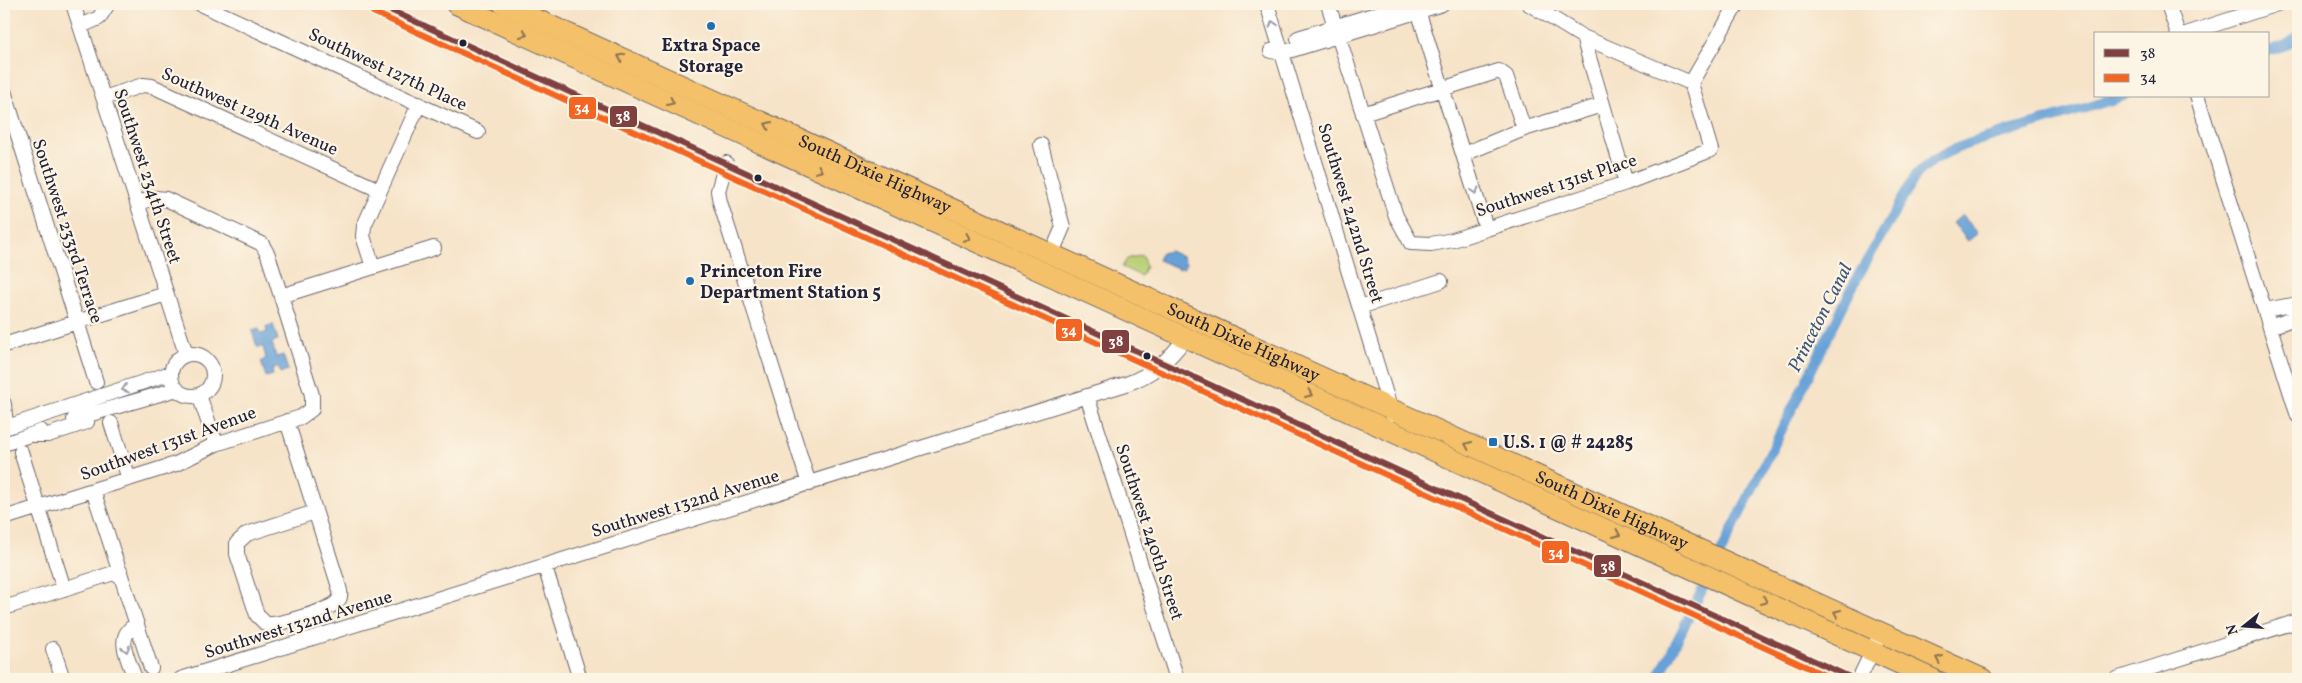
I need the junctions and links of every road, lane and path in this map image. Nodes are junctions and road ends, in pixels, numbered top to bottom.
1 (108, 4) edge
2 (200, 4) edge
3 (456, 4) edge
4 (503, 4) edge
5 (1267, 4) edge
6 (1328, 4) edge
7 (1442, 4) edge
8 (1529, 4) edge
9 (1737, 4) edge
10 (2168, 4) edge
11 (2277, 4) edge
12 (1415, 6) edge
13 (75, 7) edge
14 (81, 26) junction
15 (1337, 31) junction
16 (2177, 32) edge
17 (2192, 32) edge
18 (1582, 37) junction
19 (1281, 49) junction
20 (1691, 83) junction
21 (1443, 89) junction
22 (4, 91) edge
23 (104, 98) junction
24 (2198, 98) edge
25 (419, 104) junction
26 (1602, 105) junction
27 (1363, 114) junction
28 (1524, 129) junction
29 (478, 132) dead end
30 (1041, 145) dead end
31 (1464, 154) junction
32 (726, 163) dead end
33 (1626, 182) junction
34 (379, 190) junction
35 (137, 204) junction
36 (1486, 228) junction
37 (434, 248) dead end
38 (1051, 255) junction
39 (373, 267) junction
40 (1441, 280) dead end
41 (166, 294) junction
42 (281, 296) junction
43 (2298, 304) edge
44 (1360, 307) junction
45 (2265, 310) junction
46 (2298, 317) edge
47 (77, 323) junction
48 (2270, 327) junction
49 (1185, 338) junction
50 (4, 346) edge
51 (186, 354) junction
52 (1307, 371) junction
53 (171, 373) junction
54 (96, 382) dead end
55 (177, 390) junction
56 (199, 395) junction
57 (1087, 396) junction
58 (4, 404) edge
59 (112, 408) junction
60 (1390, 409) junction
61 (74, 415) junction
62 (2298, 416) edge
63 (287, 421) junction
64 (111, 423) dead end
65 (5, 428) edge
66 (1398, 434) junction
67 (33, 435) junction
68 (4, 444) edge
69 (216, 444) junction
70 (21, 452) dead end
71 (1459, 462) junction
72 (129, 479) junction
73 (809, 484) junction
74 (94, 490) junction
75 (38, 508) junction
76 (1608, 508) junction
77 (315, 512) junction
78 (4, 518) edge
79 (1696, 560) junction
80 (545, 567) junction
81 (120, 571) junction
82 (64, 589) junction
83 (4, 608) edge
84 (2298, 621) edge
85 (136, 624) junction
86 (1881, 633) junction
87 (53, 649) dead end
88 (1872, 651) junction
89 (151, 668) dead end
90 (63, 679) edge
91 (135, 679) edge
92 (181, 679) edge
93 (580, 679) edge
94 (1175, 679) edge
95 (1859, 679) edge
96 (1934, 679) edge
97 (1983, 679) edge
98 (2116, 679) edge

1 - 14 street
2 - 25 street, Southwest 127th Place
3 -> 49 highway, South Dixie Highway
38 -> 4 highway, South Dixie Highway
19 -> 5 street, Southwest 242nd Street
6 - 15 street
7 - 12 street
8 - 18 street
9 - 20 street
10 - 16 street
11 - 17 street
12 - 15 street
12 - 21 street
13 - 14 street, Southwest 234th Street
14 - 23 street, Southwest 234th Street
15 - 19 street
15 - 27 street
18 - 20 street
18 - 26 street
19 - 44 street, Southwest 242nd Street
20 - 33 street, Southwest 131st Place
21 - 27 street
21 - 28 street
21 - 31 street
22 - 47 street, Southwest 233rd Terrace
23 - 34 street, Southwest 129th Avenue
23 - 35 street, Southwest 234th Street
24 - 45 street
25 - 29 street, Southwest 127th Place
25 - 34 street
26 - 28 street
26 - 33 street
27 - 36 street, Southwest 131st Place
28 - 31 street
30 - 38 street
31 -> 36 street
32 - 73 street
33 - 36 street, Southwest 131st Place
34 - 39 street
35 - 41 street, Southwest 234th Street
35 - 42 street, Southwest 131st Avenue
37 - 39 street
38 - 49 highway
38 - 52 highway, South Dixie Highway
39 - 42 street
40 - 44 street
41 - 47 street
41 - 51 street, Southwest 234th Street
42 - 63 street, Southwest 131st Avenue
43 - 45 street
44 - 60 street, Southwest 242nd Street
45 - 48 street
46 - 48 street
47 - 50 street
47 - 54 street, Southwest 233rd Terrace
48 - 62 street
49 - 52 highway
49 - 57 street, Southwest 132nd Avenue
49 -> 66 highway, South Dixie Highway
51 - 53 street
51 - 56 street
52 - 60 highway, South Dixie Highway
53 - 55 street
53 -> 61 street
55 - 56 street
55 - 59 street
56 - 69 street
57 - 73 street, Southwest 132nd Avenue
57 - 94 street, Southwest 240th Street
58 - 65 street
59 - 61 street
59 - 67 street
60 - 66 street, Southwest 242nd Street
76 -> 60 highway, South Dixie Highway
61 - 65 street
61 - 67 street
63 - 69 street, Southwest 131st Avenue
63 - 77 street
64 - 72 street
66 - 71 highway, South Dixie Highway
67 - 68 street
69 - 72 street, Southwest 131st Avenue
70 - 75 street
71 - 76 highway
71 -> 79 highway, South Dixie Highway
72 - 74 street, Southwest 131st Avenue
73 - 80 street, Southwest 132nd Avenue
74 - 75 street, Southwest 131st Avenue
74 - 81 street
75 - 78 street, Southwest 131st Avenue
75 - 82 street
76 - 79 highway, South Dixie Highway
77 - 77 street
86 -> 79 highway, South Dixie Highway
79 -> 88 highway, South Dixie Highway
80 - 92 street, Southwest 132nd Avenue
80 - 93 street
81 - 82 street
81 - 85 street
82 - 83 street
84 - 98 street
85 - 89 street
85 -> 91 street
86 - 88 street
97 -> 86 highway, South Dixie Highway
87 - 90 street
88 - 95 street
88 - 96 highway, South Dixie Highway

